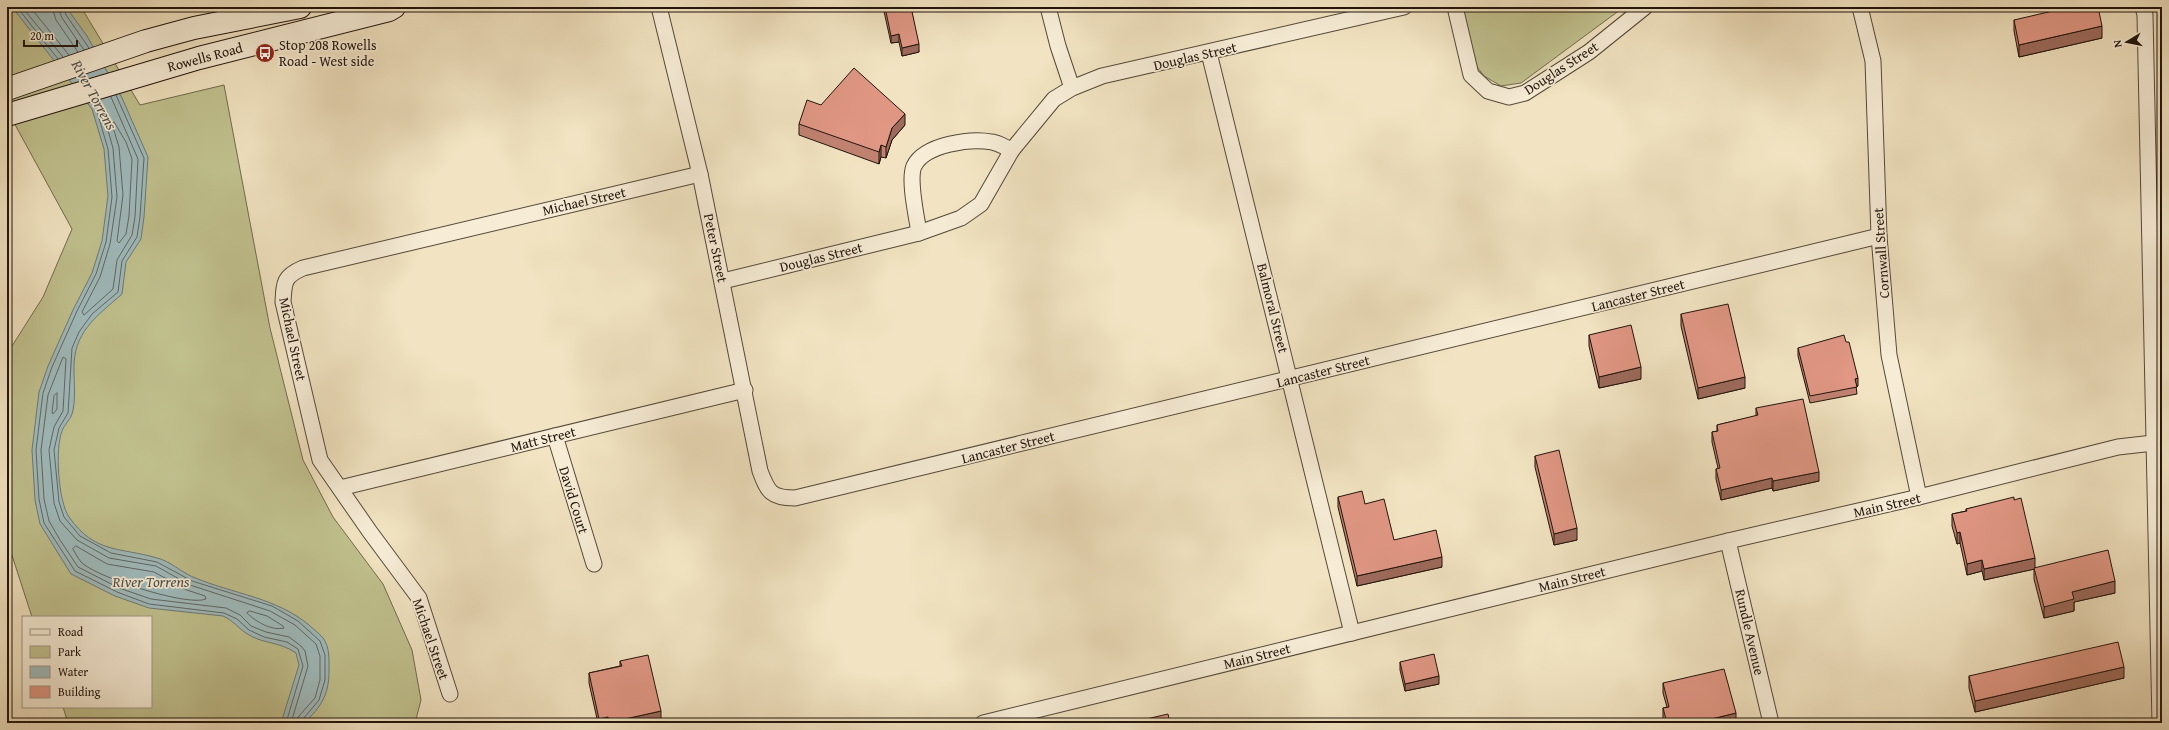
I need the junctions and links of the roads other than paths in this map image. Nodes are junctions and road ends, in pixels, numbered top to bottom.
1 (300, 7) edge
2 (394, 7) edge
3 (658, 7) edge
4 (1048, 7) edge
5 (1404, 7) edge
6 (1455, 7) edge
7 (1645, 7) edge
8 (1860, 7) edge
9 (2143, 7) edge
10 (1209, 53) junction
11 (10, 88) edge
12 (1072, 88) junction
13 (14, 113) edge
14 (1012, 150) junction
15 (700, 174) junction
16 (919, 233) junction
17 (1879, 236) junction
18 (723, 281) junction
19 (1291, 379) junction
20 (745, 390) junction
21 (555, 436) junction
22 (2158, 442) edge
23 (340, 488) junction
24 (768, 491) joint
25 (1919, 497) junction
26 (1728, 541) junction
27 (594, 564) dead end
28 (1352, 633) junction
29 (450, 694) dead end
30 (983, 723) edge
31 (1771, 723) edge
32 (2160, 723) edge

1 - 11 main road, Rowells Road
2 - 13 main road, Rowells Road
3 - 15 street, Peter Street
4 - 12 street
5 - 10 street, Douglas Street
6 - 7 street, Douglas Street
8 - 17 street, Cornwall Street
9 - 22 street
10 - 12 street, Douglas Street
10 - 19 street, Balmoral Street
12 - 14 street, Douglas Street
14 - 16 street, Douglas Street
14 - 16 street
15 - 18 street, Peter Street
15 - 23 street, Michael Street
16 - 18 street, Douglas Street
17 - 19 street, Lancaster Street
17 - 25 street, Cornwall Street
18 - 20 street, Peter Street
19 - 24 street, Lancaster Street
19 - 28 street, Balmoral Street
20 - 21 street, Matt Street
20 - 24 street, Peter Street
21 - 23 street, Matt Street
21 - 27 street, David Court
22 - 25 street, Main Street
22 - 32 street
23 - 29 street, Michael Street
25 - 26 street, Main Street
26 - 28 street, Main Street
26 - 31 street, Rundle Avenue
28 - 30 street, Main Street

